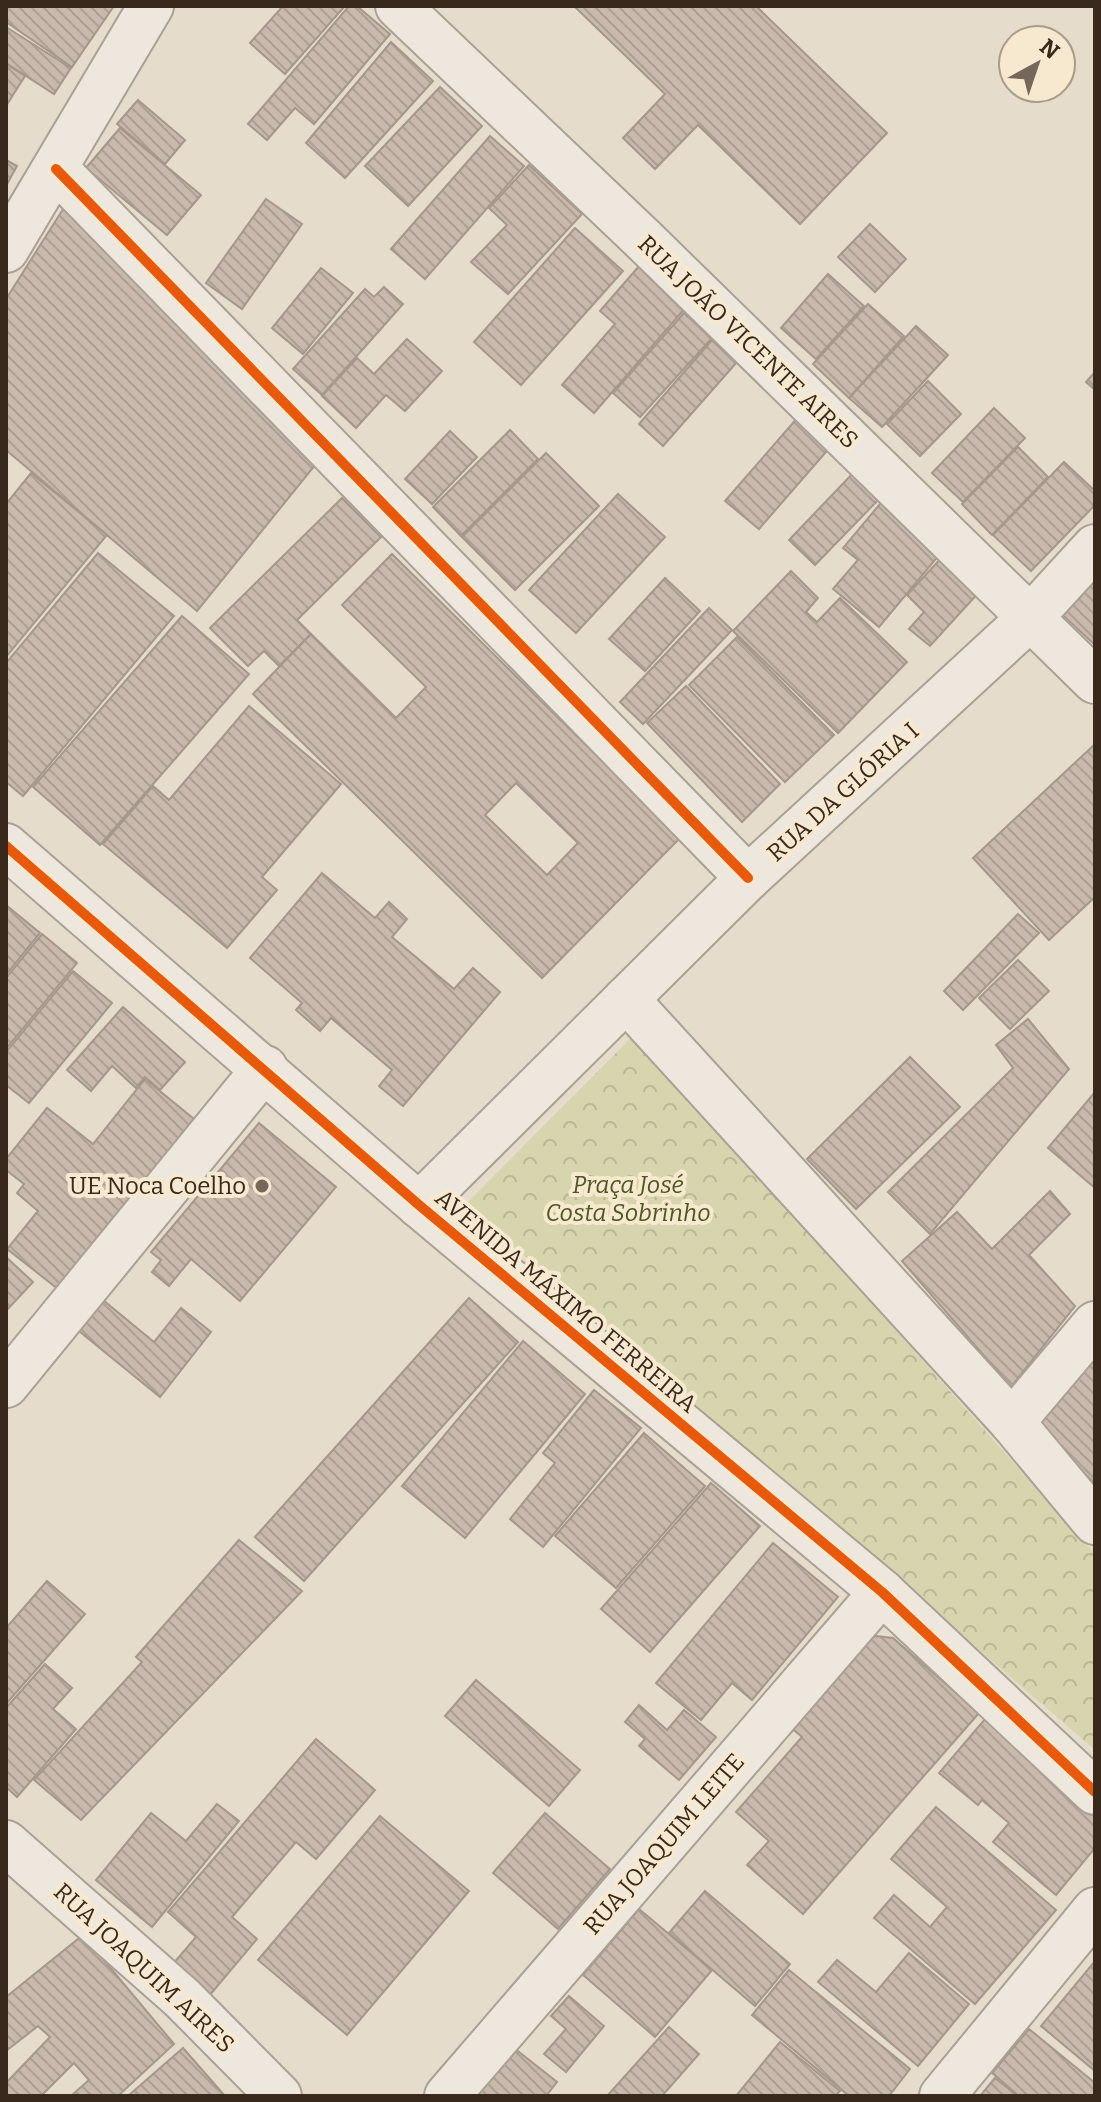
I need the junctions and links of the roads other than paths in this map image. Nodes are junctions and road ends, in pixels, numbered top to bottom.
1 (151, 6) edge
2 (398, 6) edge
3 (56, 169) junction
4 (6, 250) edge
5 (1095, 547) edge
6 (1030, 618) junction
7 (1095, 681) edge
8 (6, 846) edge
9 (748, 878) junction
10 (626, 999) junction
11 (265, 1068) junction
12 (419, 1205) junction
13 (1095, 1324) edge
14 (6, 1385) edge
15 (1012, 1422) junction
16 (1095, 1522) edge
17 (882, 1592) junction
18 (1095, 1792) edge
19 (6, 1843) edge
20 (1095, 1910) edge
21 (279, 2096) edge
22 (447, 2096) edge
23 (942, 2096) edge

1 - 3 street
2 - 6 street, RUA JOÃO VICENTE AIRES
3 - 4 street
3 - 9 street
5 - 6 street, RUA DA GLÓRIA I
6 - 7 street, RUA JOÃO VICENTE AIRES
6 - 9 street, RUA DA GLÓRIA I
8 - 11 street, AVENIDA MÁXIMO FERREIRA
9 - 10 street, RUA DA GLÓRIA I
10 - 12 street, RUA DA GLÓRIA I
10 - 15 street
11 - 12 street, AVENIDA MÁXIMO FERREIRA
11 - 14 street
12 - 17 street, AVENIDA MÁXIMO FERREIRA
13 - 15 street
15 - 16 street
17 - 18 street, AVENIDA MÁXIMO FERREIRA
17 - 22 street, RUA JOAQUIM LEITE
19 - 21 street, RUA JOAQUIM AIRES
20 - 23 street

